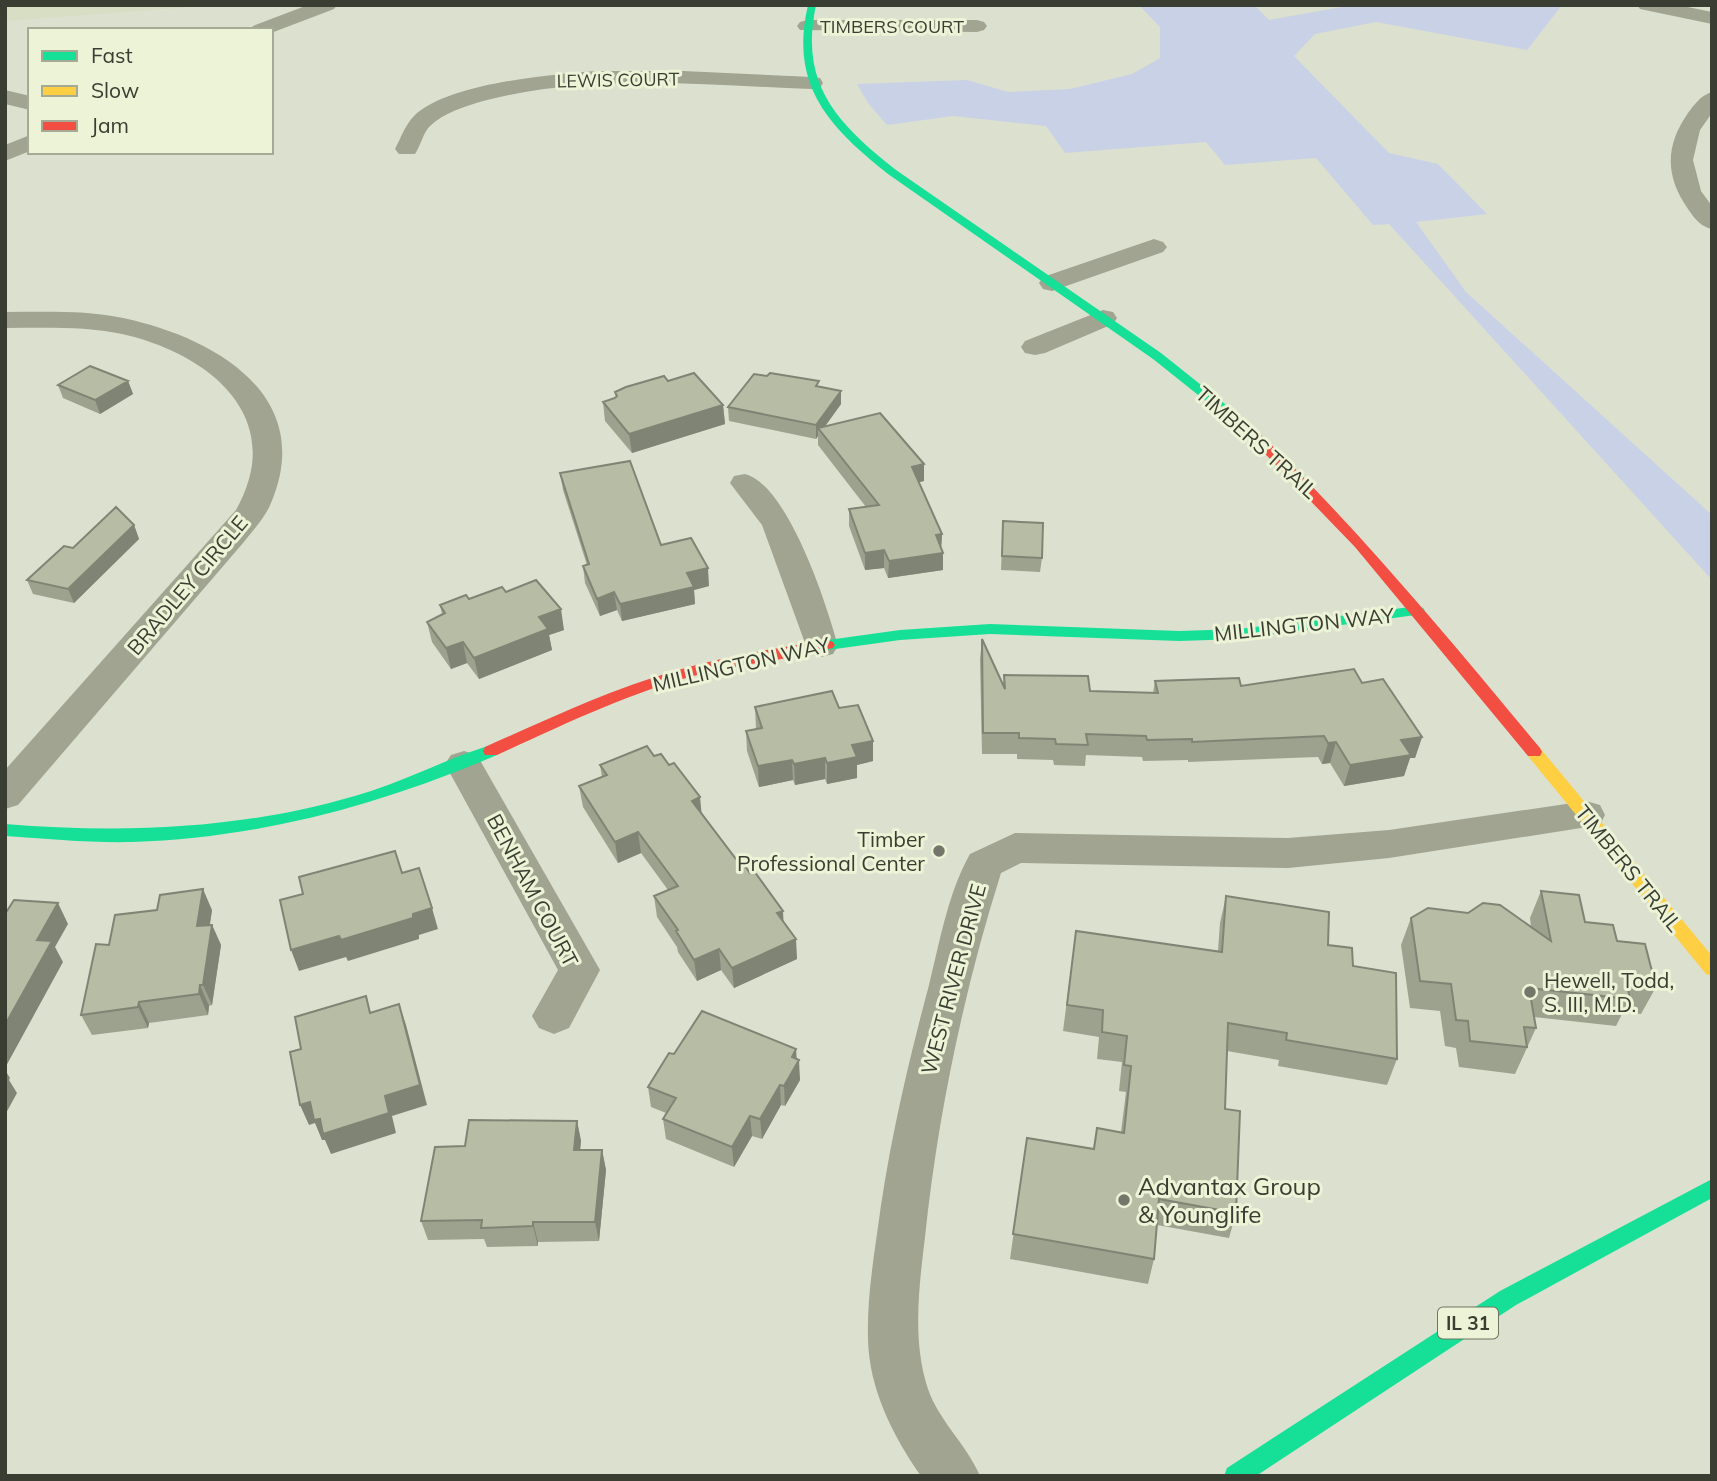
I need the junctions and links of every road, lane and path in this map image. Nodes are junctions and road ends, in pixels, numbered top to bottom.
1 (327, 5) edge
2 (812, 5) edge
3 (1647, 5) edge
4 (1712, 18) edge
5 (807, 26) junction
6 (977, 26) dead end
7 (265, 28) edge
8 (812, 83) junction
9 (5, 97) edge
10 (1712, 99) edge
11 (28, 103) edge
12 (28, 143) edge
13 (407, 149) dead end
14 (5, 154) edge
15 (1712, 222) edge
16 (1154, 247) dead end
17 (1052, 283) junction
18 (1103, 318) junction
19 (5, 320) edge
20 (1035, 347) dead end
21 (745, 483) dead end
22 (1418, 611) junction
23 (821, 646) junction
24 (464, 764) junction
25 (5, 795) edge
26 (1586, 815) junction
27 (5, 830) edge
28 (1712, 969) edge
29 (554, 1016) dead end
30 (1712, 1188) edge
31 (953, 1476) edge
32 (1235, 1476) edge

1 - 7 street
2 - 5 street, TIMBERS TRAIL
3 - 4 street
5 - 6 street, TIMBERS COURT
5 - 8 street, TIMBERS TRAIL
8 - 13 street, LEWIS COURT
8 - 17 street, TIMBERS TRAIL
9 - 11 street
10 - 15 street
12 - 14 street
16 - 17 street
17 - 18 street, TIMBERS TRAIL
18 - 20 street
18 - 22 street, TIMBERS TRAIL
19 - 25 street, BRADLEY CIRCLE
21 - 23 street
22 - 23 street, MILLINGTON WAY
22 - 26 street, TIMBERS TRAIL
23 - 24 street, MILLINGTON WAY
24 - 27 street, MILLINGTON WAY
24 - 29 street, BENHAM COURT
26 - 28 street, TIMBERS TRAIL
26 - 31 street, WEST RIVER DRIVE
30 - 32 street, IL 31

